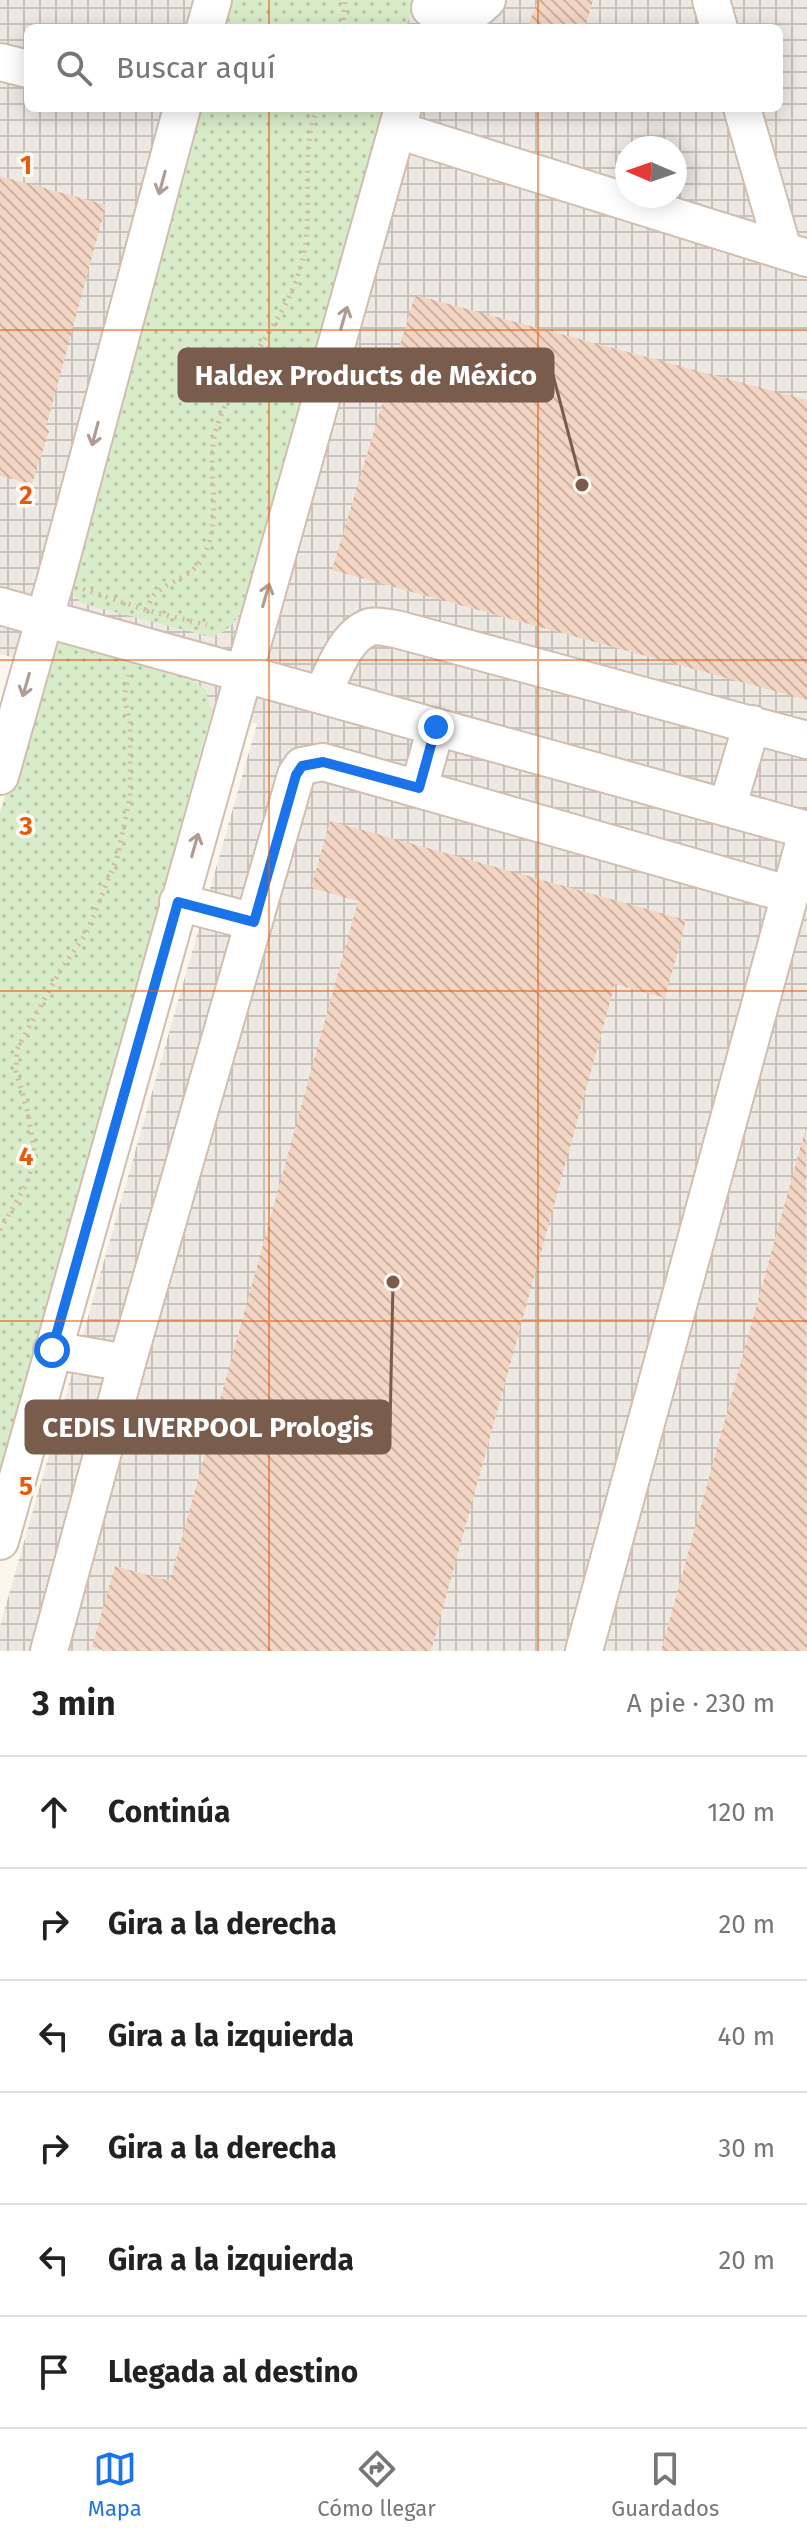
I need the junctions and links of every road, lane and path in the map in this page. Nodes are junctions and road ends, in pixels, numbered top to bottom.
1 (345, 0) edge
2 (487, 0) edge
3 (711, 0) edge
4 (429, 12) edge
5 (343, 24) edge
6 (718, 24) edge
7 (0, 62) edge
8 (24, 68) edge
9 (180, 112) edge
10 (316, 112) edge
11 (743, 112) edge
12 (400, 119) edge
13 (795, 254) edge
14 (78, 588) dead end
15 (0, 606) edge
16 (146, 610) junction
17 (45, 618) junction
18 (207, 625) dead end
19 (244, 674) junction
20 (129, 675) dead end
21 (322, 695) junction
22 (752, 724) junction
23 (436, 727) junction
24 (807, 740) edge
25 (0, 776) edge
26 (419, 788) junction
27 (727, 808) junction
28 (807, 831) edge
29 (788, 894) junction
30 (178, 902) junction
31 (254, 922) junction
32 (0, 1230) edge
33 (52, 1350) junction
34 (127, 1363) junction
35 (0, 1541) edge
36 (49, 1651) edge
37 (584, 1651) edge

1 - 5 path
2 - 4 street
3 - 6 street
7 - 8 street
9 -> 17 street
10 - 16 path
11 - 13 street
12 - 13 street
19 -> 12 street
14 - 16 path
15 - 17 street
16 - 18 path
17 - 19 street
17 -> 25 street
19 - 21 street
30 -> 19 street
20 - 32 path
21 - 22 street
21 - 23 street
22 - 24 street
22 - 27 street
23 - 26 street
23 - 27 street
26 - 29 street
26 - 31 street
27 - 28 street
28 - 29 street
29 - 37 street
30 - 31 street
30 - 33 street
31 - 34 street
33 - 34 street
33 - 35 street
34 - 36 street

